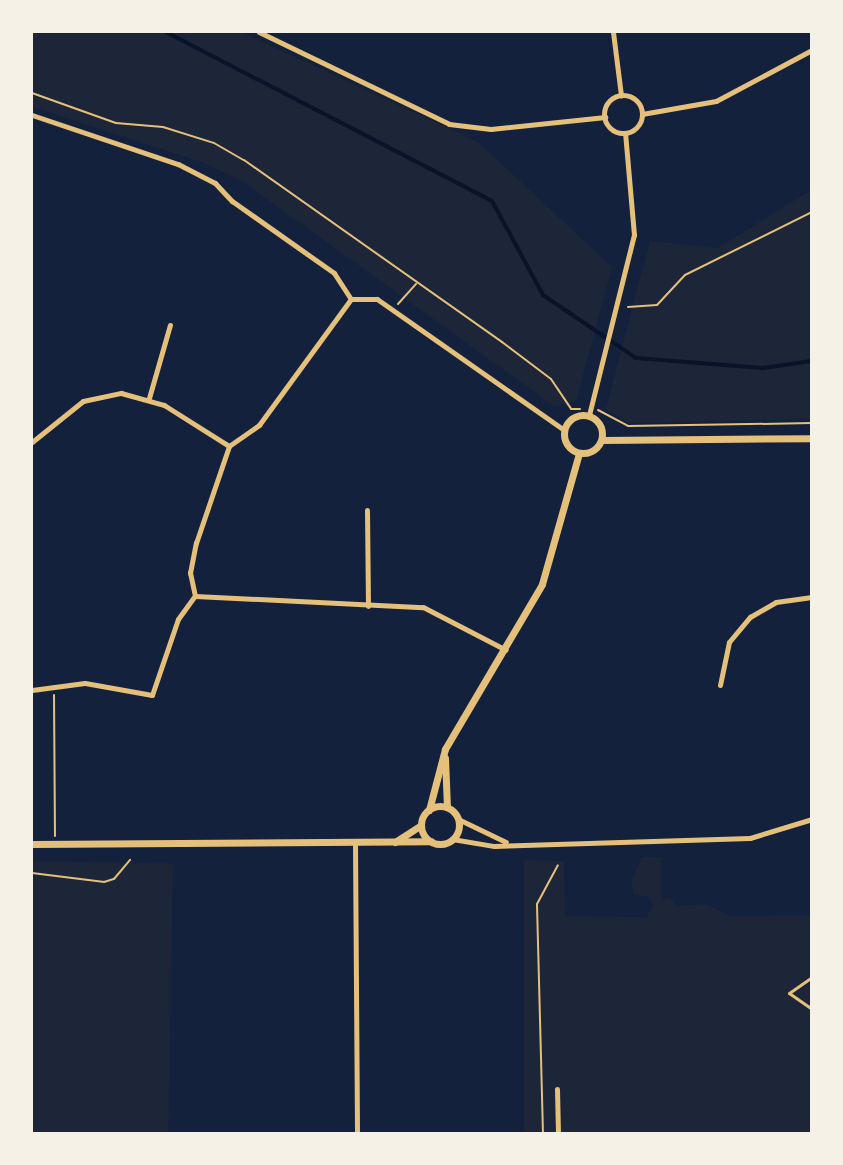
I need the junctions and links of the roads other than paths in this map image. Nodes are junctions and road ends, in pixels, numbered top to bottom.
1 (259, 32) edge
2 (613, 32) edge
3 (812, 50) edge
4 (621, 95) junction
5 (642, 114) junction
6 (32, 115) edge
7 (605, 117) junction
8 (626, 133) junction
9 (351, 299) junction
10 (170, 325) dead end
11 (149, 398) junction
12 (589, 412) junction
13 (564, 430) junction
14 (812, 438) edge
15 (602, 440) junction
16 (32, 442) edge
17 (229, 446) junction
18 (579, 453) junction
19 (368, 510) dead end
20 (195, 596) junction
21 (812, 597) edge
22 (368, 606) junction
23 (506, 650) junction
24 (720, 685) dead end
25 (32, 690) edge
26 (445, 749) junction
27 (447, 807) junction
28 (429, 810) junction
29 (458, 819) junction
30 (812, 819) edge
31 (421, 825) junction
32 (452, 839) junction
33 (431, 841) junction
34 (392, 843) junction
35 (508, 843) junction
36 (32, 844) edge
37 (355, 844) junction
38 (812, 977) edge
39 (812, 1009) edge
40 (557, 1089) dead end
41 (357, 1134) edge
42 (558, 1134) edge

1 - 7 street
2 - 4 street
3 - 5 street
4 - 5 street
4 - 7 street
5 - 8 street
6 - 9 street
7 - 8 street
8 - 12 street
9 - 13 street
9 - 17 street
10 - 11 street
11 - 16 street
11 - 17 street
12 - 13 street
12 - 15 street
13 - 18 street
14 - 15 street
15 - 18 street
17 - 20 street
18 - 23 street
19 - 22 street
20 - 22 street
20 - 25 street
21 - 24 street
22 - 23 street
23 - 26 street
26 - 27 street
26 - 28 street
27 - 28 street
27 - 29 street
28 - 31 street
29 - 32 street
29 - 35 street
30 - 35 street
31 - 33 street
31 - 34 street
32 - 33 street
32 - 35 street
33 - 34 street
34 - 37 street
36 - 37 street
37 - 41 street
38 - 39 lane
40 - 42 street

